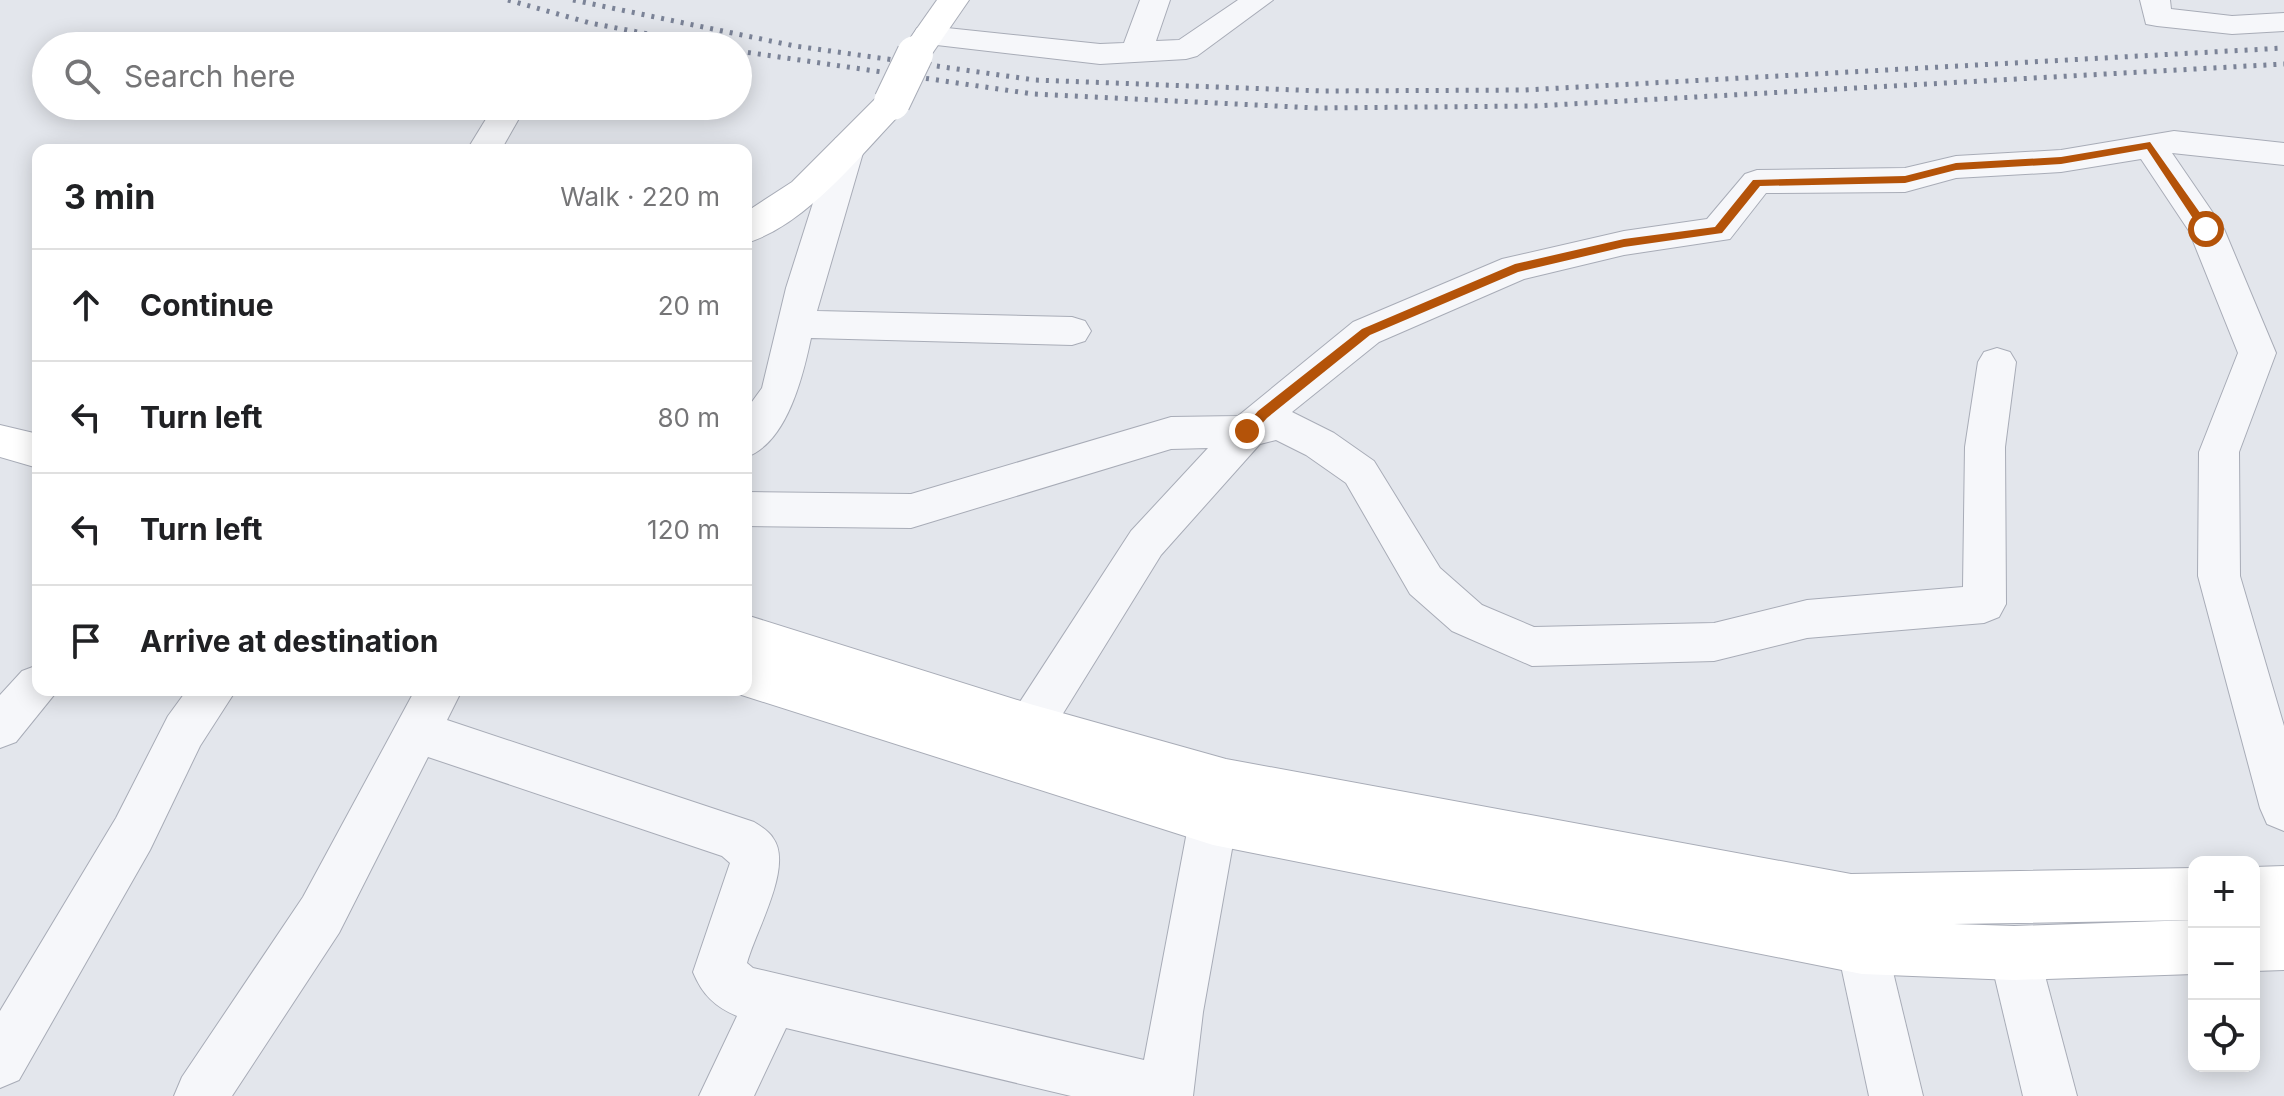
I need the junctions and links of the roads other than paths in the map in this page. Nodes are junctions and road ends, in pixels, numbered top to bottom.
1 (953, 0) edge
2 (1155, 0) edge
3 (1258, 0) edge
4 (2155, 0) edge
5 (2276, 0) edge
6 (2284, 11) edge
7 (2284, 22) edge
8 (922, 44) junction
9 (1137, 51) junction
10 (502, 120) edge
11 (488, 144) edge
12 (848, 146) junction
13 (2150, 146) junction
14 (2284, 154) edge
15 (752, 226) edge
16 (796, 324) junction
17 (1072, 331) dead end
18 (1997, 362) dead end
19 (0, 414) edge
20 (1247, 431) junction
21 (752, 432) edge
22 (28, 440) edge
23 (752, 509) edge
24 (752, 637) edge
25 (752, 678) edge
26 (32, 692) edge
27 (209, 696) edge
28 (436, 696) edge
29 (1030, 726) junction
30 (0, 727) edge
31 (417, 732) junction
32 (1219, 802) junction
33 (2284, 808) edge
34 (2284, 892) edge
35 (2260, 893) edge
36 (2188, 894) edge
37 (1999, 900) junction
38 (1857, 923) junction
39 (2284, 943) edge
40 (2260, 944) edge
41 (2188, 947) edge
42 (2014, 953) junction
43 (773, 998) junction
44 (0, 1061) edge
45 (201, 1096) edge
46 (726, 1096) edge
47 (1153, 1096) edge
48 (1166, 1096) edge
49 (1896, 1096) edge
50 (2050, 1096) edge

1 - 8 street
2 - 9 street
3 - 9 street
4 - 7 street
5 - 6 street
8 - 9 street
8 - 12 street, bridge
10 - 11 street
12 - 15 street
12 - 16 street
13 - 14 street
13 - 20 street
13 - 33 street
16 - 17 street
16 - 21 street
18 - 20 street
19 - 22 street
20 - 23 street
20 - 29 street
24 - 29 street
25 - 32 street
26 - 30 street
27 - 44 street
28 - 31 street
29 - 32 street
31 - 43 street
31 - 45 street
32 - 38 street
32 - 48 street
34 - 35 street
36 - 37 street
37 - 38 street
37 - 42 street
38 - 42 street
38 - 49 street
39 - 40 street
41 - 42 street
42 - 50 street
43 - 46 street
43 - 47 street

